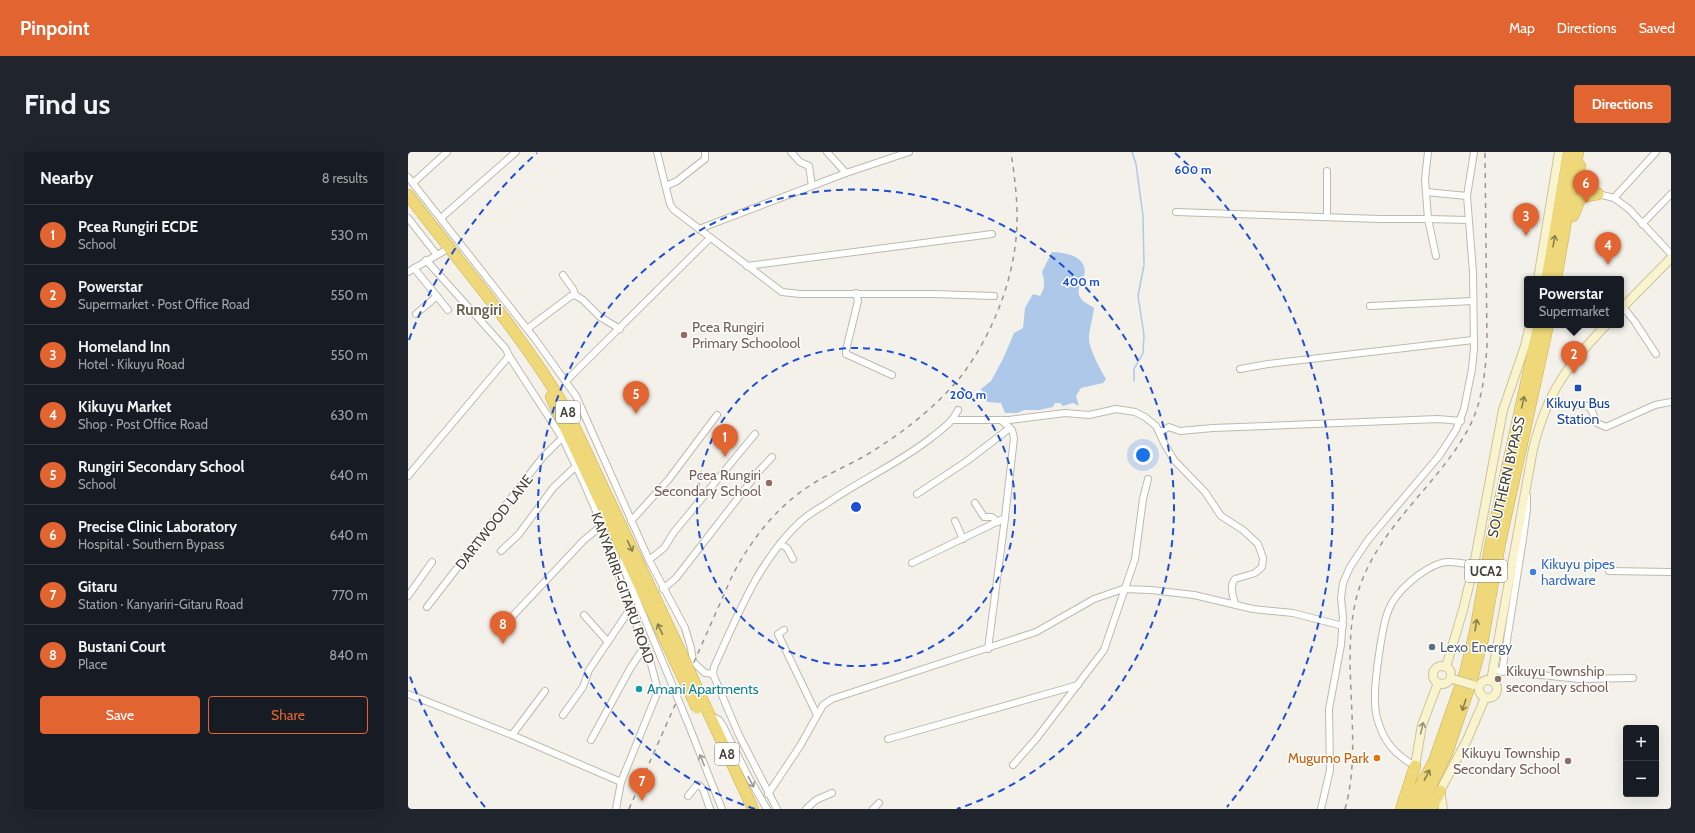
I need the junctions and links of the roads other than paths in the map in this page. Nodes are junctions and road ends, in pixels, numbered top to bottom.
1 (447, 152) edge
2 (516, 152) edge
3 (657, 152) edge
4 (705, 152) edge
5 (791, 152) edge
6 (827, 152) edge
7 (909, 152) edge
8 (1428, 152) edge
9 (1474, 152) edge
10 (1558, 152) edge
11 (1569, 152) edge
12 (1578, 152) edge
13 (1583, 152) edge
14 (1656, 152) edge
15 (1327, 171) dead end
16 (846, 173) junction
17 (408, 177) edge
18 (413, 183) junction
19 (666, 186) junction
20 (812, 186) junction
21 (1426, 192) junction
22 (1598, 194) junction
23 (1671, 194) edge
24 (408, 195) edge
25 (1467, 196) junction
26 (1614, 198) junction
27 (408, 206) edge
28 (1176, 212) dead end
29 (1327, 217) junction
30 (408, 218) edge
31 (441, 218) junction
32 (1428, 219) junction
33 (1468, 220) junction
34 (1642, 224) junction
35 (699, 229) junction
36 (992, 234) dead end
37 (710, 238) junction
38 (440, 253) junction
39 (1671, 254) edge
40 (1436, 256) dead end
41 (1671, 258) edge
42 (426, 260) junction
43 (747, 266) junction
44 (414, 268) junction
45 (408, 272) edge
46 (563, 275) dead end
47 (1538, 276) edge
48 (1548, 276) edge
49 (1557, 276) edge
50 (1560, 276) edge
51 (856, 293) junction
52 (575, 295) junction
53 (437, 296) junction
54 (994, 296) dead end
55 (1473, 301) junction
56 (1370, 306) dead end
57 (1624, 306) edge
58 (448, 310) dead end
59 (1624, 310) edge
60 (416, 314) dead end
61 (1529, 328) edge
62 (1538, 328) edge
63 (1547, 328) edge
64 (1603, 328) edge
65 (527, 329) junction
66 (620, 329) junction
67 (1473, 340) junction
68 (1656, 354) dead end
69 (509, 356) junction
70 (1240, 369) dead end
71 (892, 375) dead end
72 (566, 381) junction
73 (1548, 402) junction
74 (1671, 402) edge
75 (958, 410) dead end
76 (717, 415) dead end
77 (953, 420) junction
78 (1001, 420) junction
79 (1461, 420) junction
80 (1010, 428) junction
81 (1160, 432) junction
82 (754, 434) dead end
83 (561, 438) junction
84 (772, 457) dead end
85 (576, 466) junction
86 (408, 476) edge
87 (1148, 479) dead end
88 (917, 494) dead end
89 (975, 503) dead end
90 (1005, 518) junction
91 (631, 521) junction
92 (955, 521) dead end
93 (998, 522) junction
94 (602, 525) junction
95 (963, 538) junction
96 (780, 544) junction
97 (501, 551) dead end
98 (623, 551) junction
99 (612, 556) junction
100 (793, 559) dead end
101 (649, 560) junction
102 (432, 562) dead end
103 (912, 563) dead end
104 (1474, 565) junction
105 (624, 569) junction
106 (1609, 571) dead end
107 (1671, 572) edge
108 (664, 589) junction
109 (1126, 589) junction
110 (408, 596) edge
111 (1235, 604) junction
112 (428, 607) dead end
113 (630, 609) junction
114 (584, 615) dead end
115 (508, 621) dead end
116 (1343, 626) junction
117 (784, 630) dead end
118 (608, 642) junction
119 (645, 646) junction
120 (988, 649) junction
121 (680, 661) junction
122 (1446, 667) junction
123 (1497, 671) junction
124 (713, 674) junction
125 (1452, 678) junction
126 (1633, 678) dead end
127 (1491, 681) junction
128 (1438, 683) junction
129 (1078, 685) junction
130 (1476, 686) junction
131 (545, 691) dead end
132 (408, 694) edge
133 (1485, 698) junction
134 (700, 704) junction
135 (563, 715) dead end
136 (709, 715) junction
137 (817, 715) junction
138 (512, 735) junction
139 (888, 739) dead end
140 (591, 740) dead end
141 (1013, 764) dead end
142 (1415, 766) junction
143 (621, 782) junction
144 (1440, 791) junction
145 (832, 793) dead end
146 (768, 794) junction
147 (688, 796) dead end
148 (879, 804) dead end
149 (708, 808) edge
150 (616, 809) edge
151 (722, 809) edge
152 (745, 809) edge
153 (753, 809) edge
154 (767, 809) edge
155 (777, 809) edge
156 (806, 809) edge
157 (873, 809) edge
158 (1321, 809) edge
159 (1401, 809) edge
160 (1408, 809) edge
161 (1419, 809) edge
162 (1431, 809) edge
163 (1443, 809) edge

1 - 18 street
2 - 31 street
3 - 19 street
4 - 19 street
5 - 20 street
6 - 16 street
7 - 16 street
8 - 21 street
9 - 25 street
10 - 47 street
48 -> 11 highway
12 - 49 highway
13 - 22 highway
14 - 26 street
15 - 29 street
16 - 20 street
17 - 18 street
18 - 31 street
19 - 35 street
20 - 35 street
21 - 25 street
21 - 32 street
22 - 26 street
22 - 50 highway
23 - 34 street
24 -> 121 highway, A8
25 - 33 street
26 - 34 street
27 - 38 highway, A8
28 - 29 street
29 - 32 street
30 - 38 street
31 - 65 street
32 - 33 street
32 - 40 street
33 - 55 street
34 - 39 street
35 - 37 street
36 - 43 street
37 - 43 street
37 - 66 street
38 - 42 street
38 - 98 highway, A8
41 - 57 street
42 - 44 street
42 - 69 street, KANYARIRI-GITARU ROAD
43 - 51 street
44 - 45 street
44 - 53 street
46 - 52 street
51 - 54 street
51 - 71 street
52 - 65 street
52 - 66 street
53 - 58 street
53 - 60 street
55 - 56 street
55 - 67 street
59 - 68 street
61 - 104 street
160 -> 62 highway, SOUTHERN BYPASS / UCA2
63 -> 161 highway, SOUTHERN BYPASS / UCA2
64 - 73 street
65 - 72 street
66 - 72 street
67 - 70 street
67 - 79 street
69 - 83 street, KANYARIRI-GITARU ROAD
69 - 86 street
72 - 91 street
73 - 74 street
73 - 123 street
75 - 77 street
76 - 91 street
77 - 78 street
77 - 96 street
78 - 80 street
78 - 81 street
79 - 81 street
79 - 116 street
80 - 88 street
80 - 90 street
81 - 111 street
82 - 101 street
83 - 85 street, KANYARIRI-GITARU ROAD
83 - 112 street, DARTWOOD LANE
84 - 108 street
85 - 94 street, KANYARIRI-GITARU ROAD
85 - 97 street
87 - 109 street
89 - 93 street
90 - 93 street
90 - 120 street
91 - 101 street
92 - 95 street
93 - 95 street
94 - 99 street, KANYARIRI-GITARU ROAD
94 - 115 street
95 - 103 street
96 - 100 street
96 - 124 street
98 - 105 street
121 -> 98 highway, A8
99 - 105 street
99 - 113 street, KANYARIRI-GITARU ROAD
101 - 108 street
102 - 110 street
104 - 122 street
104 - 142 street
151 -> 105 street, bridge
106 - 107 street
108 - 124 street
109 - 111 street
109 - 120 street
109 - 129 street
111 - 116 street
113 - 118 street
113 - 119 street, KANYARIRI-GITARU ROAD
114 - 118 street
116 - 158 street
117 - 137 street
118 - 135 street
119 - 140 street
119 - 143 street, KANYARIRI-GITARU ROAD
120 - 137 street
121 - 134 highway, A8, bridge
122 - 125 street
122 - 128 street
123 - 126 street
123 - 127 street
124 - 146 street
125 - 128 street
125 - 130 street, bridge
127 - 130 street
127 - 133 street
142 -> 128 street
129 - 139 street
129 - 141 street
130 - 133 street
131 - 138 street
132 - 138 street
133 - 144 street
134 - 136 highway, A8
134 - 152 highway, A8
136 - 153 highway, A8
136 -> 154 street
137 - 146 street
138 - 143 street
142 - 159 highway
143 - 150 street, KANYARIRI-GITARU ROAD
144 - 162 highway
144 - 163 street
145 - 156 street
146 - 155 street
147 - 149 street
148 - 157 street

